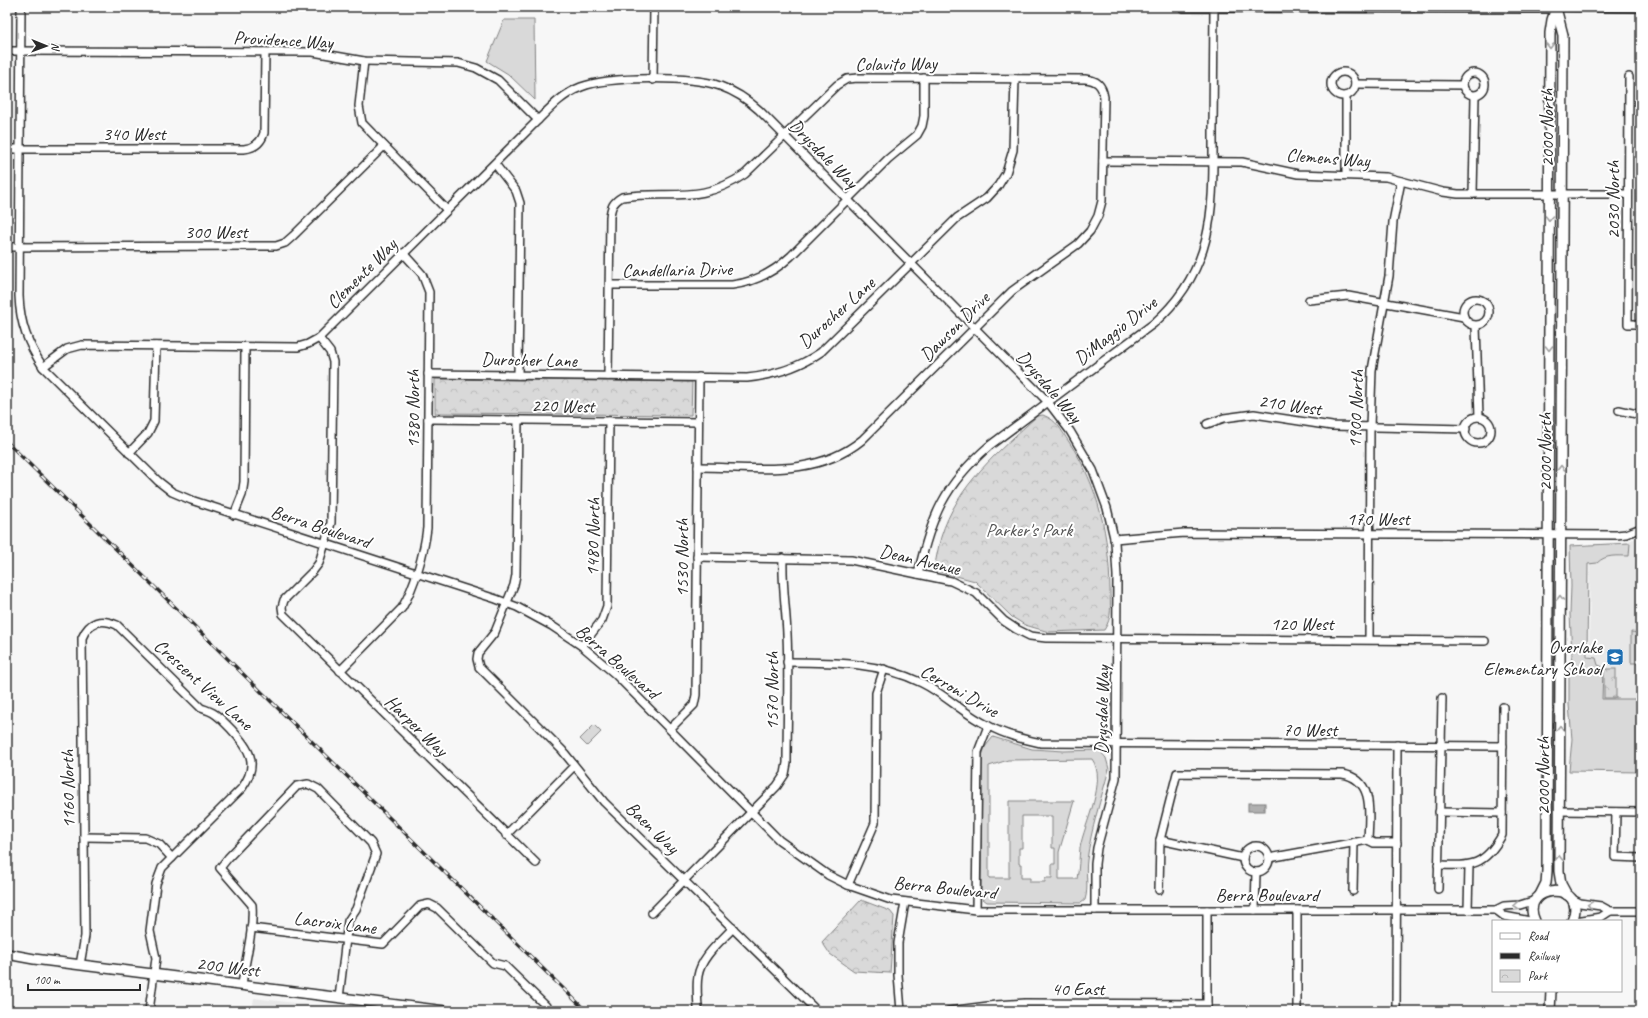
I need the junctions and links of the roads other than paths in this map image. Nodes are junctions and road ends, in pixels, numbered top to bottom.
1 (21, 7) edge
2 (654, 7) edge
3 (1184, 7) edge
4 (1214, 7) edge
5 (1556, 8) edge
6 (1641, 8) edge
7 (7, 51) edge
8 (21, 51) junction
9 (265, 52) junction
10 (364, 61) junction
11 (1629, 77) dead end
12 (924, 78) junction
13 (1015, 79) junction
14 (653, 80) junction
15 (1099, 84) joint
16 (1356, 84) junction
17 (1463, 85) junction
18 (1346, 96) junction
19 (1475, 96) junction
20 (538, 120) junction
21 (785, 136) junction
22 (384, 146) junction
23 (7, 149) edge
24 (20, 149) junction
25 (1103, 161) junction
26 (1213, 162) junction
27 (495, 164) junction
28 (1346, 175) junction
29 (1401, 181) junction
30 (1549, 193) junction
31 (1473, 194) junction
32 (1562, 194) junction
33 (1628, 194) junction
34 (848, 200) junction
35 (447, 210) junction
36 (7, 246) edge
37 (20, 246) junction
38 (403, 253) junction
39 (911, 263) junction
40 (610, 285) junction
41 (1309, 300) dead end
42 (1384, 303) junction
43 (1464, 317) junction
44 (1641, 324) edge
45 (1476, 326) junction
46 (975, 328) junction
47 (319, 338) junction
48 (156, 346) junction
49 (245, 347) junction
50 (43, 368) junction
51 (428, 374) junction
52 (518, 375) junction
53 (608, 376) junction
54 (699, 377) junction
55 (1048, 402) junction
56 (1619, 410) dead end
57 (1641, 415) edge
58 (1479, 418) junction
59 (428, 419) junction
60 (518, 420) junction
61 (609, 421) junction
62 (698, 422) junction
63 (1207, 424) dead end
64 (1370, 427) junction
65 (1466, 429) junction
66 (129, 453) junction
67 (698, 467) junction
68 (234, 515) junction
69 (1641, 528) edge
70 (1370, 534) junction
71 (1548, 534) junction
72 (1561, 534) junction
73 (1114, 539) junction
74 (325, 543) junction
75 (697, 557) junction
76 (783, 558) junction
77 (416, 572) junction
78 (918, 574) junction
79 (507, 603) junction
80 (98, 621) joint
81 (1118, 638) junction
82 (1369, 639) junction
83 (1485, 641) dead end
84 (582, 646) junction
85 (788, 662) junction
86 (884, 669) junction
87 (340, 671) junction
88 (1442, 698) dead end
89 (1503, 708) dead end
90 (988, 726) junction
91 (670, 730) junction
92 (1117, 744) junction
93 (1397, 746) junction
94 (1440, 746) junction
95 (1503, 746) junction
96 (574, 766) junction
97 (1559, 811) junction
98 (752, 812) junction
99 (1439, 812) junction
100 (1616, 812) junction
101 (1641, 812) edge
102 (1502, 813) junction
103 (506, 835) junction
104 (84, 837) junction
105 (1160, 840) junction
106 (1368, 840) junction
107 (1354, 842) junction
108 (1397, 843) junction
109 (172, 858) junction
110 (1243, 858) junction
111 (1269, 858) junction
112 (1641, 858) edge
113 (536, 863) dead end
114 (1438, 865) junction
115 (1469, 866) junction
116 (1256, 872) junction
117 (685, 880) junction
118 (848, 885) junction
119 (1438, 889) dead end
120 (1159, 890) dead end
121 (1353, 891) dead end
122 (1569, 896) junction
123 (1538, 898) junction
124 (905, 902) junction
125 (976, 910) junction
126 (1095, 910) junction
127 (1207, 910) junction
128 (1255, 910) junction
129 (1297, 910) junction
130 (1468, 910) junction
131 (1496, 910) junction
132 (1396, 911) junction
133 (1610, 911) junction
134 (1641, 911) edge
135 (652, 913) dead end
136 (1525, 920) edge
137 (1536, 920) edge
138 (1572, 920) edge
139 (1582, 920) edge
140 (251, 928) junction
141 (733, 928) junction
142 (346, 940) junction
143 (7, 954) edge
144 (80, 965) junction
145 (154, 974) junction
146 (242, 986) junction
147 (1551, 992) edge
148 (339, 998) junction
149 (1207, 1008) edge
150 (149, 1011) edge
151 (445, 1011) edge
152 (547, 1011) edge
153 (698, 1011) edge
154 (817, 1011) edge
155 (901, 1011) edge
156 (949, 1011) edge
157 (1297, 1011) edge
158 (1396, 1011) edge
159 (1550, 1011) edge

1 - 8 street, Berra Boulevard
2 - 14 street
3 - 4 street
4 - 5 street
4 - 26 street, DiMaggio Drive
5 - 6 street
5 -> 30 street, 2000 North
5 - 32 street, 2000 North
7 - 8 street, Providence Way
8 - 9 street, Providence Way
8 - 24 street, Berra Boulevard
9 - 10 street, Providence Way
9 - 24 street, 340 West
10 - 20 street, Providence Way
10 - 22 street
11 - 33 street, 2030 North
12 - 13 street, Colavito Way
12 - 21 street, Colavito Way
12 - 34 street, Candellaria Drive
13 - 15 street, Colavito Way
13 - 39 street, Durocher Lane
14 - 20 street, Clemente Way
14 - 21 street, Drysdale Way
15 - 25 street, Dawson Drive
16 - 17 street
16 - 18 street
16 - 18 street
17 - 19 street
17 - 19 street
18 - 28 street
19 - 31 street
20 - 27 street, Clemente Way
21 - 34 street, Drysdale Way
21 - 40 street, Colavito Way
22 - 35 street
22 - 37 street, 300 West
23 - 24 street, 340 West
24 - 37 street, Berra Boulevard
25 - 26 street, Clemens Way
25 - 46 street, Dawson Drive
26 - 28 street, Clemens Way
26 - 55 street, DiMaggio Drive
27 - 35 street, Clemente Way
27 - 52 street
28 - 29 street, Clemens Way
29 - 31 street, Clemens Way
29 - 42 street, 1900 North
30 - 31 street, Clemens Way
30 - 32 street, Clemens Way
30 -> 71 street, 2000 North
32 - 33 street, Clemens Way
72 -> 32 street, 2000 North
33 - 44 street, 2030 North
34 - 39 street, Drysdale Way
34 - 40 street, Candellaria Drive
35 - 38 street, Clemente Way
36 - 37 street, 300 West
37 - 50 street, Berra Boulevard
38 - 47 street, Clemente Way
38 - 51 street, 1380 North
39 - 46 street, Drysdale Way
39 - 54 street, Durocher Lane
40 - 53 street
41 - 42 street
42 - 43 street
42 - 64 street, 1900 North
43 - 45 street
43 - 45 street
45 - 58 street
46 - 55 street, Drysdale Way
46 - 67 street, Dawson Drive
47 - 49 street, Clemente Way
47 - 74 street
48 - 49 street, Clemente Way
48 - 50 street, Clemente Way
48 - 66 street
49 - 68 street
50 - 66 street, Berra Boulevard
51 - 52 street, Durocher Lane
51 - 59 street, 1380 North
52 - 53 street, Durocher Lane
53 - 54 street, Durocher Lane
54 - 62 street, 1530 North
55 - 73 street, Drysdale Way
55 - 78 street, DiMaggio Drive
56 - 57 street
58 - 65 street
58 - 65 street
59 - 60 street, 220 West
59 - 77 street, 1380 North
60 - 61 street, 220 West
60 - 79 street
61 - 62 street, 220 West
61 - 84 street, 1480 North
62 - 67 street, 1530 North
63 - 64 street, 210 West
64 - 65 street, 210 West
64 - 70 street, 1900 North
66 - 68 street, Berra Boulevard
67 - 75 street, 1530 North
68 - 74 street, Berra Boulevard
69 - 72 street, 170 West
70 - 71 street, 170 West
70 - 73 street, 170 West
70 - 82 street, 1900 North
71 - 72 street, 170 West
71 - 123 street, 2000 North
97 -> 72 street, 2000 North
73 - 81 street, Drysdale Way
74 - 77 street, Berra Boulevard
74 - 87 street, Harper Way
75 - 76 street, Dean Avenue
75 - 91 street, 1530 North
76 - 78 street, Dean Avenue
76 - 85 street, 1570 North
77 - 79 street, Berra Boulevard
77 - 87 street, 1380 North
78 - 81 street, Dean Avenue
79 - 84 street, Berra Boulevard
79 - 96 street, Baen Way
80 - 104 street, 1160 North
80 - 109 street, Crescent View Lane
81 - 82 street, 120 West
81 - 92 street, Drysdale Way
82 - 83 street, 120 West
84 - 91 street, Berra Boulevard
85 - 86 street, Cerroni Drive
85 - 98 street, 1570 North
86 - 90 street, Cerroni Drive
86 - 118 street
87 - 103 street, Harper Way
88 - 94 street
89 - 95 street
90 - 92 street, Cerroni Drive
90 - 125 street
91 - 98 street, Berra Boulevard
92 - 93 street, 70 West
92 - 126 street, Drysdale Way
93 - 94 street, 70 West
93 - 108 street
94 - 95 street, 70 West
94 - 99 street
95 - 102 street
96 - 103 street
96 - 117 street, Baen Way
97 - 100 street
122 -> 97 street, 2000 North
98 - 117 street, 1570 North
98 - 118 street, Berra Boulevard
99 - 102 street
99 - 114 street
100 - 101 street
100 - 112 street
102 - 115 street
103 - 113 street, Harper Way
104 - 109 street
104 - 144 street, 1160 North
105 - 106 street
105 - 110 street
105 - 120 street
106 - 107 street
106 - 108 street
107 - 111 street
107 - 121 street
108 - 132 street
109 - 145 street, Crescent View Lane
110 - 111 street
110 - 116 street
111 - 116 street
114 - 115 street
114 - 119 street
115 - 130 street
116 - 128 street
117 - 135 street, 1570 North
117 - 141 street, Baen Way
118 - 124 street, Berra Boulevard
122 - 123 street
133 -> 122 street
122 - 138 street, 2000 North
123 -> 131 street, Berra Boulevard
123 - 137 street, 2000 North
124 - 125 street, Berra Boulevard
124 - 155 street
125 - 126 street, Berra Boulevard
126 - 127 street, Berra Boulevard
127 - 128 street, Berra Boulevard
127 - 149 street
128 - 129 street, Berra Boulevard
129 - 132 street, Berra Boulevard
129 - 157 street
130 - 131 street, Berra Boulevard
130 - 132 street, Berra Boulevard
131 - 136 street, Berra Boulevard
132 - 158 street
133 - 134 street
133 - 139 street
140 - 142 street, Lacroix Lane
140 - 142 street
140 - 146 street
141 - 153 street
141 - 154 street, Baen Way
142 - 148 street
142 - 152 street, Lacroix Lane
143 - 144 street, 200 West
144 - 145 street, 200 West
145 - 146 street, 200 West
145 - 150 street, Crescent View Lane
146 - 148 street, 200 West
147 - 159 street
148 - 151 street, 200 West
149 - 156 street, 40 East

